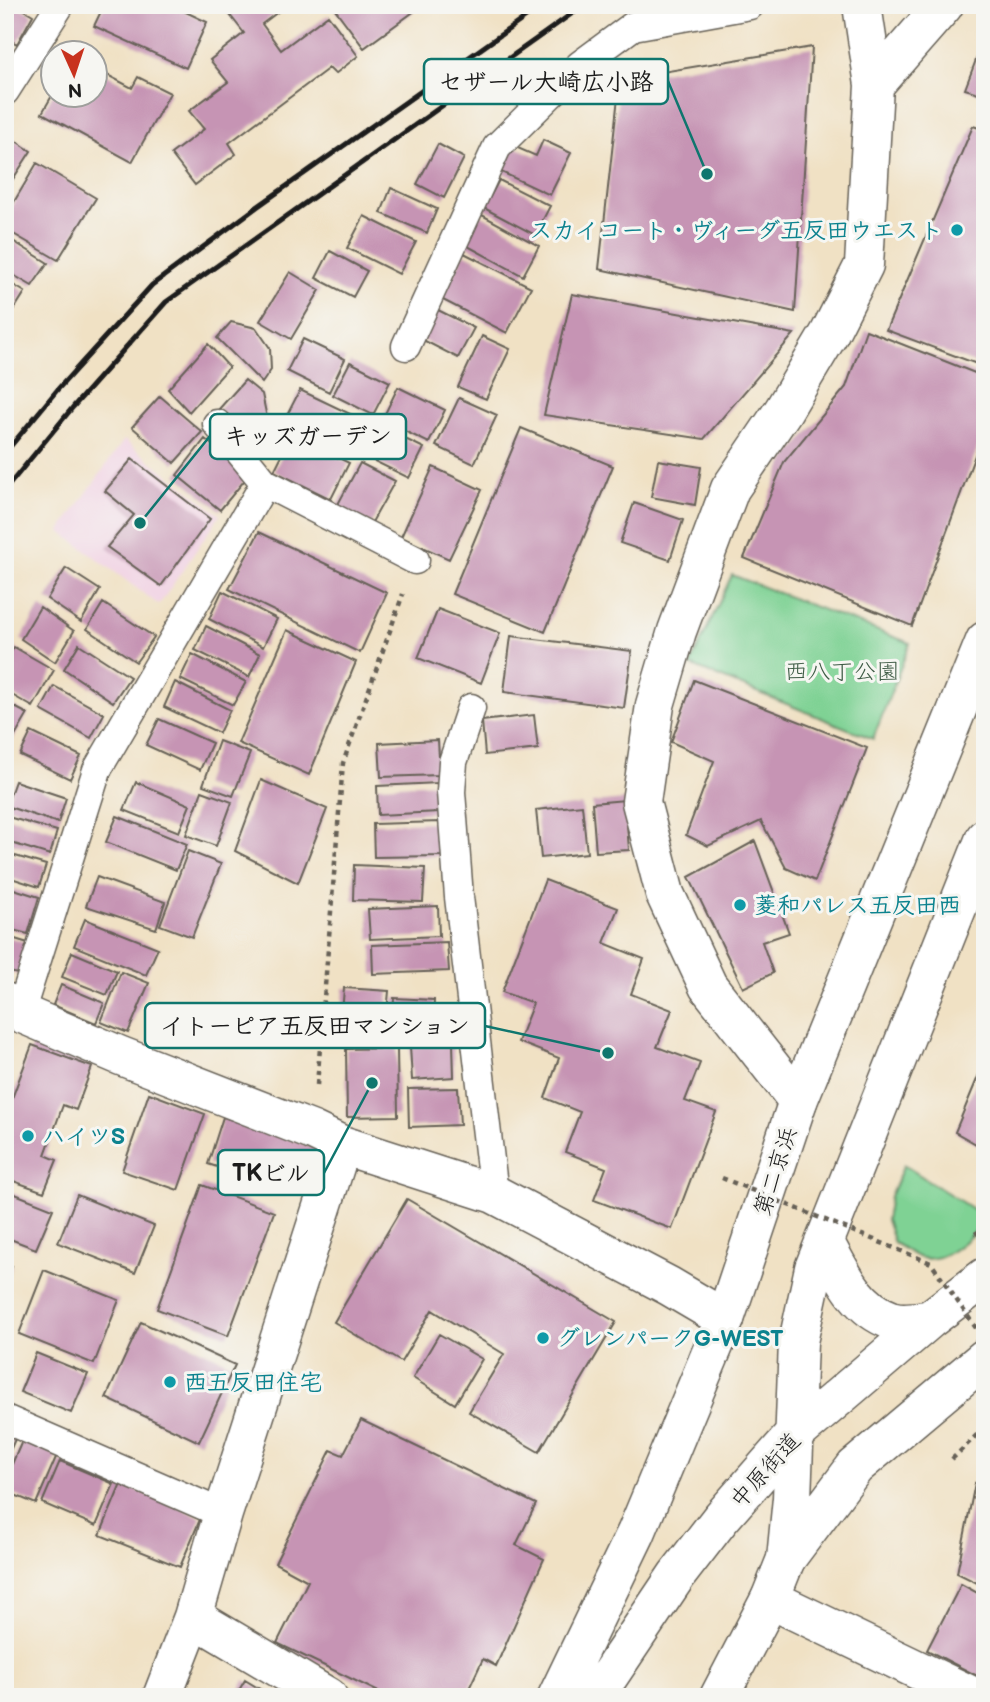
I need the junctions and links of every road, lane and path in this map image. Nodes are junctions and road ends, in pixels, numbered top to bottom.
1 (60, 5) edge
2 (751, 5) edge
3 (862, 5) edge
4 (944, 5) edge
5 (874, 85) junction
6 (5, 91) edge
7 (406, 346) dead end
8 (218, 425) dead end
9 (265, 483) junction
10 (415, 560) joint
11 (985, 641) edge
12 (471, 708) dead end
13 (985, 838) edge
14 (13, 1007) edge
15 (798, 1101) junction
16 (328, 1138) junction
17 (722, 1178) dead end
18 (494, 1194) junction
19 (825, 1243) junction
20 (985, 1277) edge
21 (725, 1319) junction
22 (929, 1320) junction
23 (985, 1341) edge
24 (985, 1359) edge
25 (5, 1419) edge
26 (985, 1427) edge
27 (793, 1436) junction
28 (952, 1459) dead end
29 (223, 1514) junction
30 (786, 1559) junction
31 (770, 1599) junction
32 (193, 1617) junction
33 (162, 1697) edge
34 (328, 1697) edge
35 (557, 1697) edge
36 (582, 1697) edge
37 (719, 1697) edge
38 (974, 1697) edge

1 - 6 lane
2 - 7 lane
3 - 5 main road
4 - 5 main road
5 - 15 main road
8 - 9 lane
9 - 10 lane
9 - 14 lane
10 - 16 path
11 - 15 main road, 第二京浜
12 - 18 lane
13 - 19 main road
14 - 16 main road
15 - 21 main road, 第二京浜
16 - 18 main road
16 - 29 main road
17 - 23 path, bridge
18 - 21 main road
19 - 22 main road
19 - 27 main road
20 - 22 main road, 中原街道
21 - 35 main road, 第二京浜
22 - 27 main road, 中原街道
24 - 30 main road
25 - 29 lane
26 - 28 path
27 - 30 main road
27 - 36 main road, 中原街道
29 - 32 main road
30 - 31 main road
31 - 37 main road
31 - 38 main road
32 - 33 main road
32 - 34 main road

